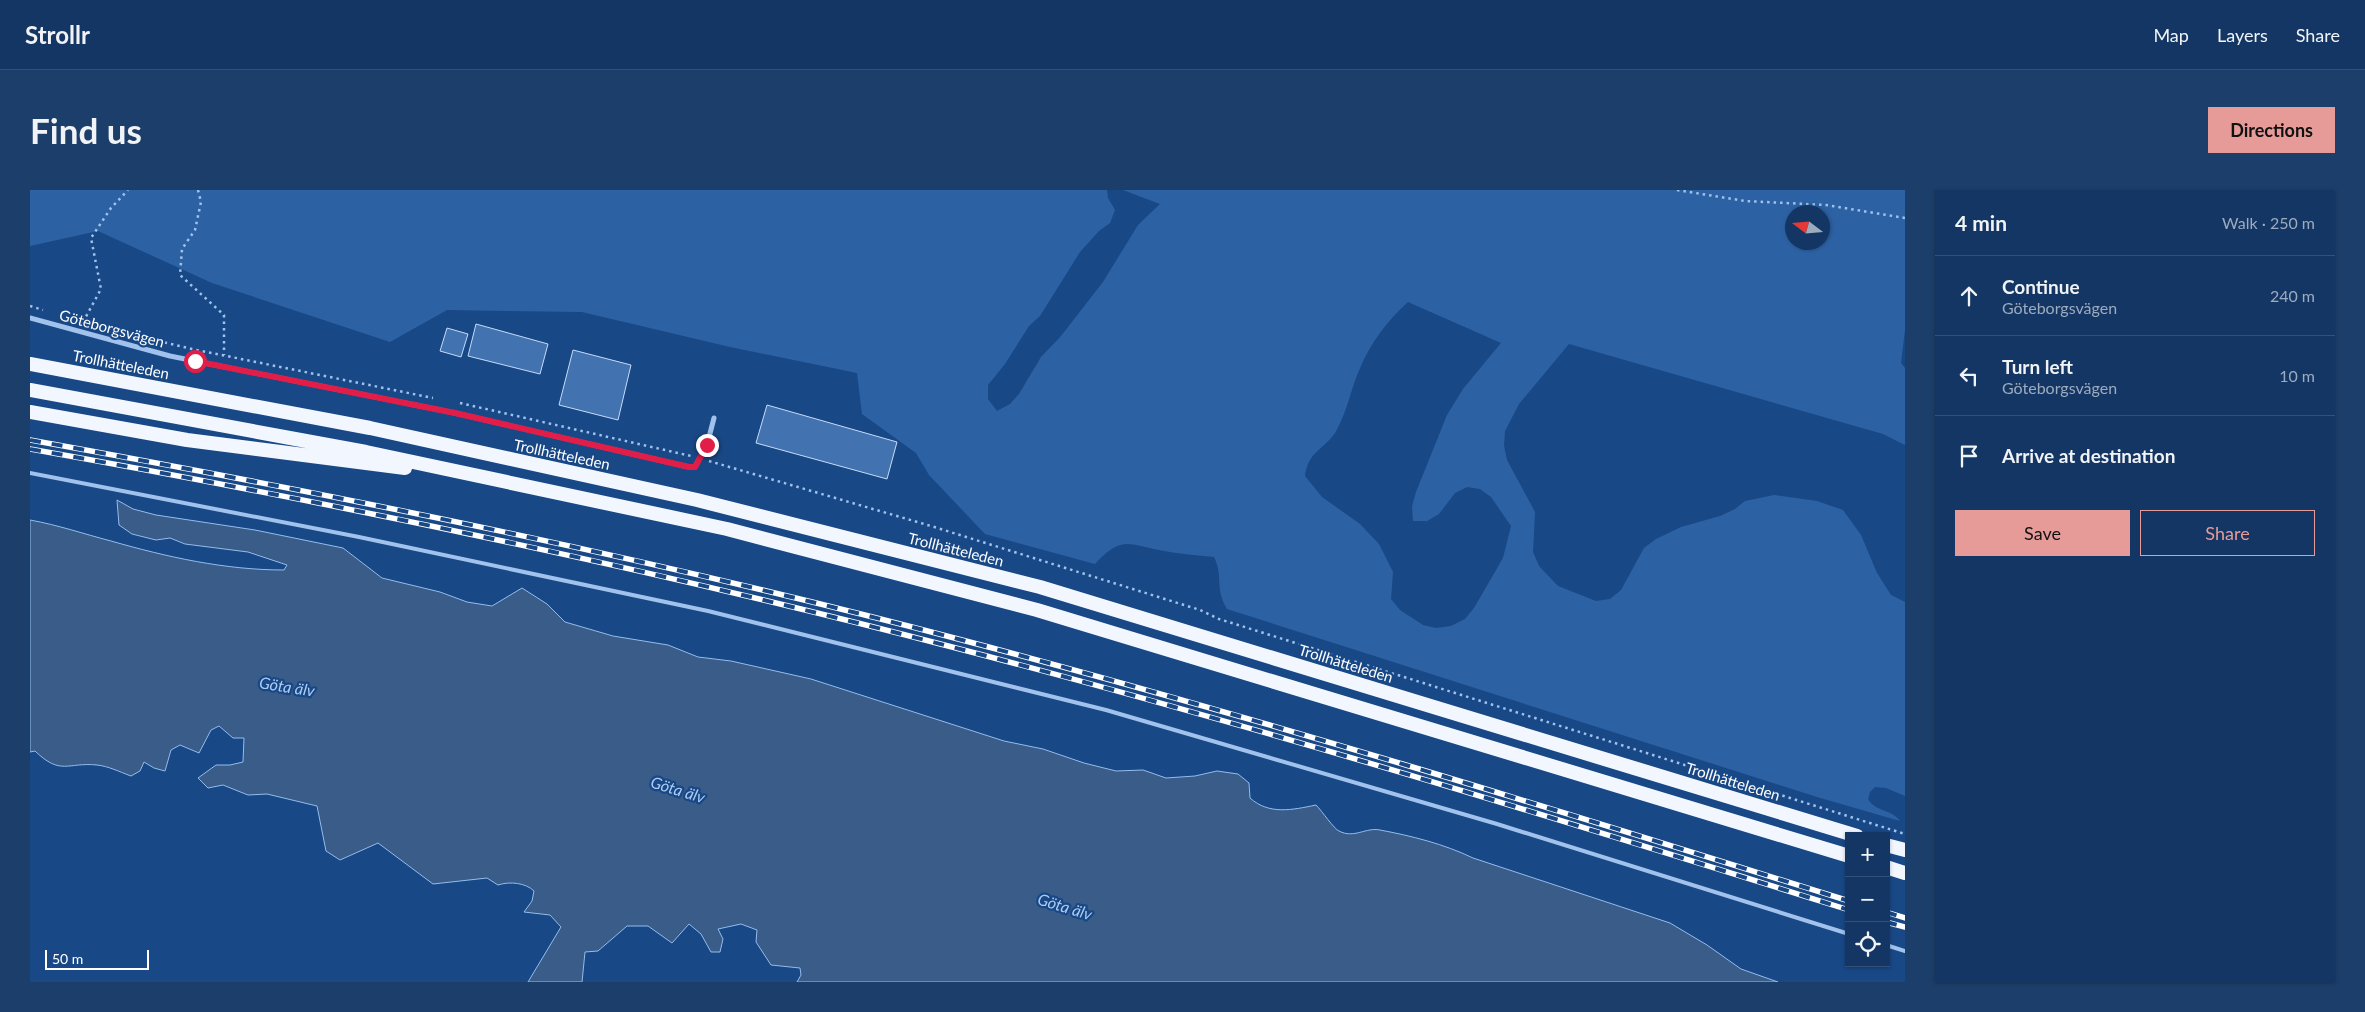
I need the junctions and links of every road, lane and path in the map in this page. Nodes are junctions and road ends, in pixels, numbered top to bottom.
1 (128, 190) edge
2 (198, 190) edge
3 (1677, 190) edge
4 (1905, 218) edge
5 (30, 318) edge
6 (83, 322) dead end
7 (224, 355) dead end
8 (30, 364) edge
9 (30, 390) edge
10 (30, 412) edge
11 (714, 418) dead end
12 (30, 472) edge
13 (483, 476) junction
14 (1232, 624) dead end
15 (1845, 832) edge
16 (1905, 834) edge
17 (1890, 846) edge
18 (1905, 850) edge
19 (1845, 855) edge
20 (1890, 868) edge
21 (1905, 873) edge
22 (1845, 933) edge
23 (1890, 946) edge
24 (1905, 951) edge

1 - 6 path
2 - 7 path
3 - 4 path
5 - 11 street, Göteborgsvägen
8 - 15 highway, Trollhätteleden
9 - 13 highway
10 - 13 highway
12 - 22 lane
13 - 19 highway
14 - 16 path
17 - 18 highway
20 - 21 highway
23 - 24 lane

